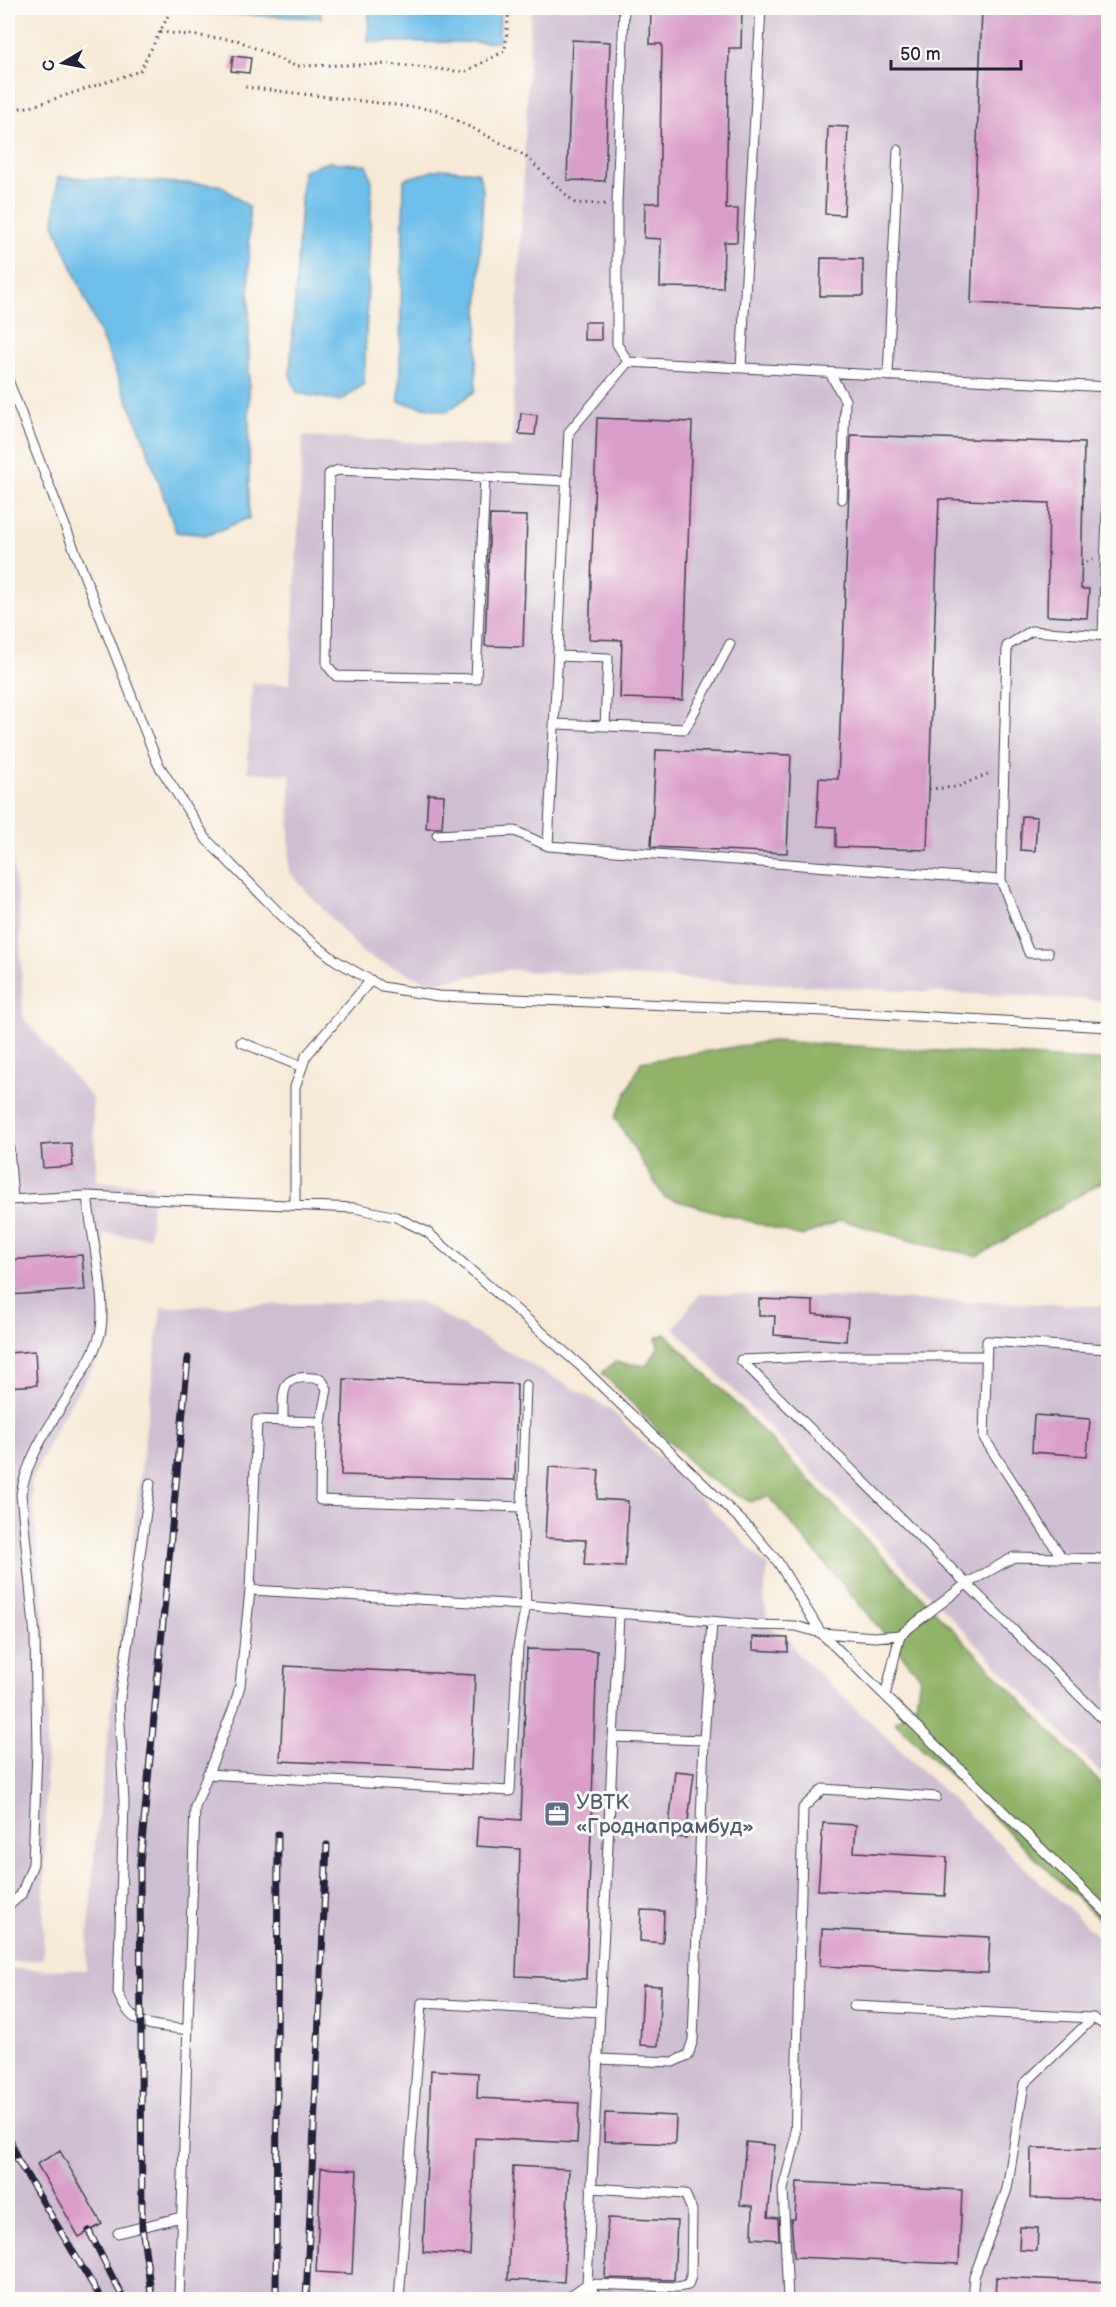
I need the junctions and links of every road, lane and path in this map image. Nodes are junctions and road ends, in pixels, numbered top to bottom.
1 (172, 8) edge
2 (509, 8) edge
3 (624, 8) edge
4 (761, 8) edge
5 (160, 32) junction
6 (245, 87) dead end
7 (8, 110) edge
8 (898, 150) dead end
9 (617, 204) junction
10 (628, 362) junction
11 (741, 368) junction
12 (830, 373) junction
13 (888, 376) junction
14 (8, 380) edge
15 (1108, 387) edge
16 (484, 477) dead end
17 (1108, 480) edge
18 (567, 481) junction
19 (843, 499) dead end
20 (1106, 636) edge
21 (730, 644) dead end
22 (558, 656) junction
23 (554, 724) junction
24 (605, 726) junction
25 (1004, 761) junction
26 (929, 789) dead end
27 (436, 835) dead end
28 (548, 846) junction
29 (1001, 880) junction
30 (1048, 953) dead end
31 (371, 980) junction
32 (1108, 1027) edge
33 (241, 1042) dead end
34 (302, 1067) junction
35 (8, 1136) edge
36 (87, 1196) junction
37 (10, 1199) edge
38 (295, 1205) junction
39 (1108, 1349) edge
40 (986, 1356) junction
41 (526, 1385) dead end
42 (283, 1421) junction
43 (321, 1422) junction
44 (150, 1483) dead end
45 (522, 1507) junction
46 (1062, 1558) junction
47 (1108, 1559) edge
48 (966, 1584) junction
49 (250, 1590) junction
50 (526, 1605) junction
51 (619, 1614) junction
52 (712, 1622) junction
53 (821, 1633) junction
54 (900, 1635) junction
55 (885, 1696) junction
56 (1108, 1724) edge
57 (613, 1737) junction
58 (704, 1740) junction
59 (207, 1774) junction
60 (936, 1797) dead end
61 (8, 1906) edge
62 (1108, 1914) edge
63 (854, 2006) dead end
64 (600, 2012) junction
65 (1093, 2018) junction
66 (1108, 2027) edge
67 (188, 2030) junction
68 (597, 2059) junction
69 (591, 2188) junction
70 (182, 2217) junction
71 (118, 2233) dead end
72 (587, 2284) junction
73 (179, 2300) edge
74 (399, 2300) edge
75 (565, 2300) edge
76 (599, 2300) edge
77 (788, 2300) edge
78 (972, 2300) edge

1 - 5 path
2 - 5 path
3 - 9 lane
4 - 11 lane
5 - 7 path
6 - 9 path
8 - 13 lane
9 - 10 lane
10 - 11 lane
10 - 18 lane
11 - 12 lane
12 - 13 lane
12 - 19 lane
13 - 15 lane
14 - 31 lane
16 - 18 lane
17 - 20 lane
18 - 22 lane
20 - 25 lane
21 - 24 lane
22 - 23 lane
22 - 24 lane
23 - 24 lane
23 - 28 lane
25 - 26 path
25 - 29 lane
27 - 28 lane
28 - 29 lane
29 - 30 lane
31 - 32 lane
31 - 34 lane
33 - 34 lane
34 - 38 lane
35 - 37 lane
36 - 37 lane
36 - 38 lane
36 - 61 lane
38 - 53 lane
39 - 40 lane
40 - 46 lane
40 - 48 lane
41 - 45 lane
42 - 43 lane
42 - 43 lane
42 - 49 lane
43 - 45 lane
44 - 67 lane
45 - 50 lane
46 - 47 lane
46 - 48 lane
48 - 54 lane
48 - 56 lane
49 - 50 lane
49 - 59 lane
50 - 51 lane
50 - 59 lane
51 - 52 lane
51 - 57 lane
52 - 53 lane
52 - 58 lane
53 - 54 lane
53 - 55 lane
54 - 55 lane
55 - 62 lane
57 - 58 lane
57 - 64 lane
58 - 68 lane
59 - 67 lane
60 - 77 lane
63 - 65 lane
64 - 68 lane
64 - 74 lane
65 - 66 lane
65 - 78 lane
67 - 70 lane
68 - 69 lane
69 - 72 lane
69 - 72 lane
70 - 71 lane
70 - 73 lane
72 - 75 lane
72 - 76 lane

